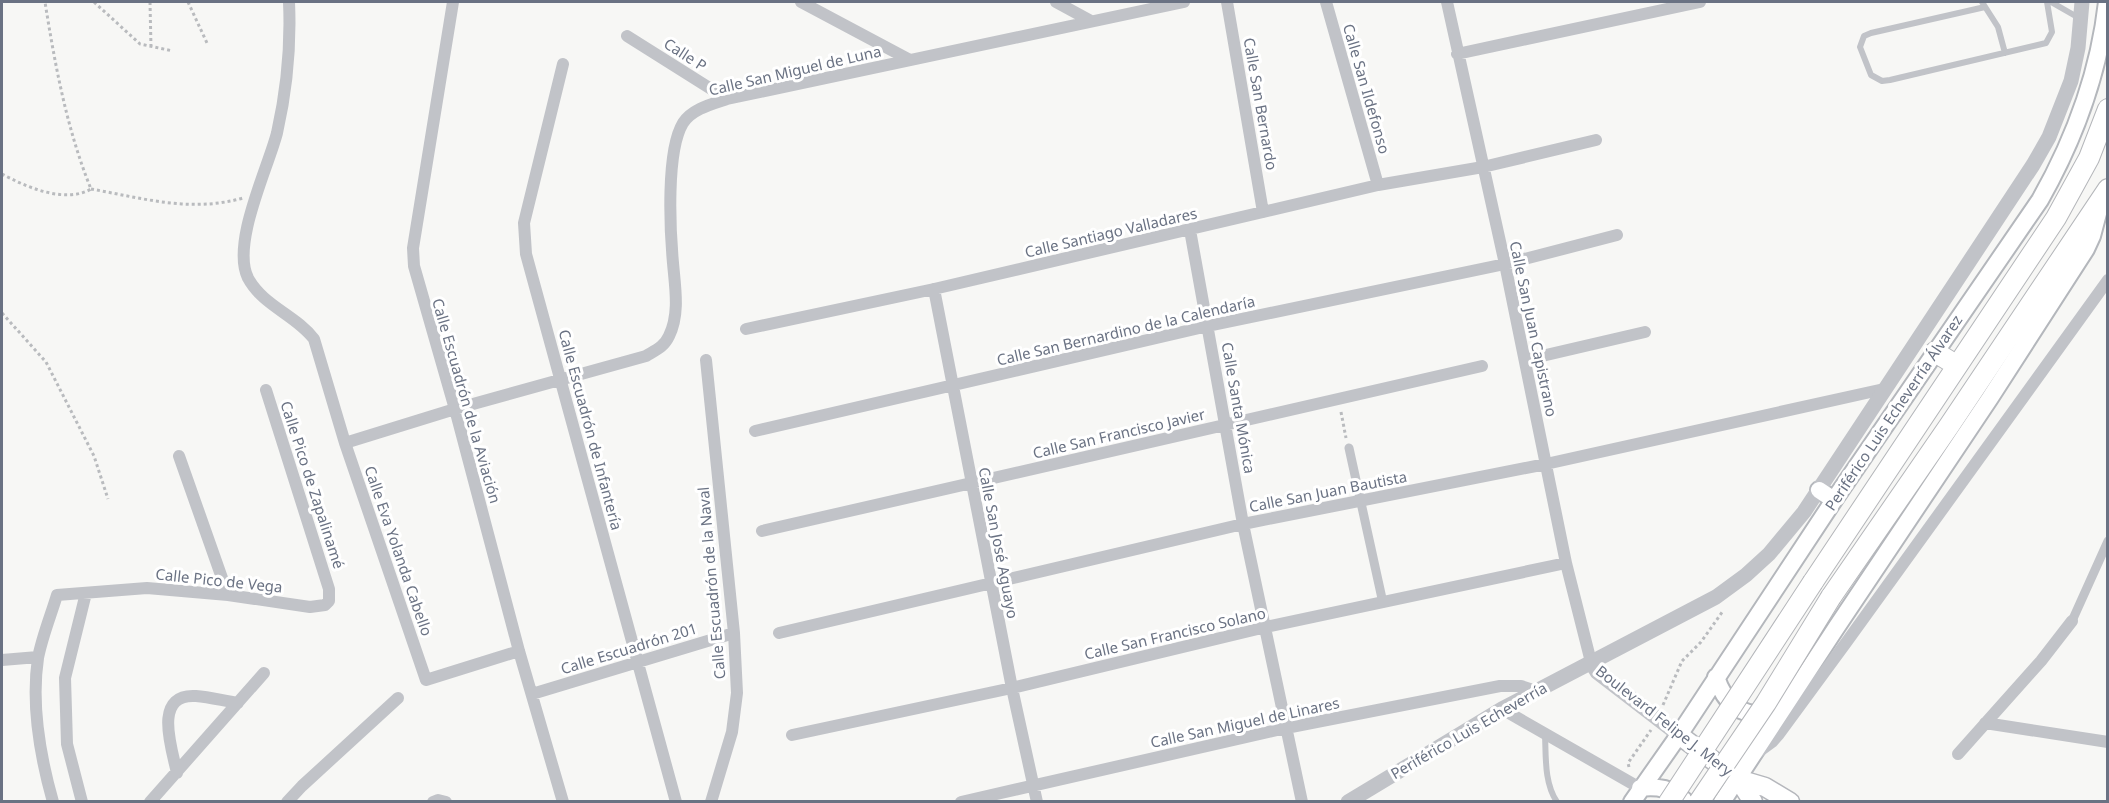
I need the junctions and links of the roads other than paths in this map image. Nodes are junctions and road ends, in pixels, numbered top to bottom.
1 (289, 2) edge
2 (453, 2) edge
3 (801, 2) edge
4 (1184, 2) edge
5 (1227, 2) edge
6 (1326, 2) edge
7 (1447, 2) edge
8 (1700, 2) edge
9 (2049, 2) edge
10 (2082, 2) edge
11 (2107, 2) edge
12 (1065, 4) edge
13 (1983, 4) edge
14 (2081, 19) junction
15 (1091, 21) junction
16 (1049, 29) junction
17 (627, 36) dead end
18 (2005, 53) junction
19 (1457, 54) junction
20 (910, 60) junction
21 (563, 64) dead end
22 (727, 99) junction
23 (2108, 109) edge
24 (1596, 140) dead end
25 (1483, 167) junction
26 (1378, 185) junction
27 (2105, 194) edge
28 (1263, 212) junction
29 (1190, 230) junction
30 (1617, 235) dead end
31 (1504, 264) junction
32 (2108, 280) edge
33 (933, 289) junction
34 (1208, 326) junction
35 (746, 329) dead end
36 (1645, 332) dead end
37 (1935, 352) junction
38 (706, 360) dead end
39 (1525, 360) junction
40 (1956, 365) junction
41 (1482, 366) dead end
42 (561, 381) junction
43 (951, 386) junction
44 (1884, 388) junction
45 (266, 390) dead end
46 (455, 409) junction
47 (1226, 424) junction
48 (755, 431) dead end
49 (345, 443) junction
50 (1349, 448) road end
51 (179, 456) dead end
52 (1546, 464) junction
53 (971, 483) junction
54 (1819, 490) junction
55 (1360, 500) junction
56 (1834, 500) junction
57 (1243, 524) junction
58 (762, 531) dead end
59 (2108, 541) edge
60 (1566, 563) junction
61 (991, 584) junction
62 (329, 589) joint
63 (86, 593) junction
64 (228, 595) junction
65 (1383, 603) junction
66 (2072, 621) joint
67 (1266, 627) junction
68 (734, 633) junction
69 (779, 633) dead end
70 (519, 651) junction
71 (38, 657) junction
72 (2, 660) edge
73 (638, 662) junction
74 (1591, 662) junction
75 (264, 674) dead end
76 (1716, 677) junction
77 (1012, 688) junction
78 (1536, 691) junction
79 (532, 694) junction
80 (398, 698) dead end
81 (238, 703) junction
82 (1502, 709) junction
83 (1783, 710) junction
84 (1985, 723) junction
85 (1286, 728) junction
86 (1545, 734) junction
87 (792, 735) dead end
88 (1679, 735) junction
89 (2108, 742) edge
90 (1958, 754) dead end
91 (1753, 755) junction
92 (177, 773) junction
93 (1738, 778) junction
94 (1034, 785) junction
95 (1636, 795) edge
96 (53, 801) edge
97 (82, 801) edge
98 (150, 801) edge
99 (287, 801) edge
100 (433, 801) edge
101 (446, 801) edge
102 (563, 801) edge
103 (676, 801) edge
104 (711, 801) edge
105 (961, 801) edge
106 (1037, 801) edge
107 (1302, 801) edge
108 (1348, 801) edge
109 (1557, 801) edge
110 (1669, 801) edge
111 (1686, 801) edge
112 (1699, 801) edge
113 (1722, 801) edge
114 (1753, 801) edge
115 (1790, 801) edge

1 - 49 street, Calle Eva Yolanda Cabello
2 - 46 street, Calle Escuadrón de la Aviación
3 - 20 street
4 - 15 street, Calle San Miguel de Luna
5 - 28 street, Calle San Bernardo
6 - 26 street, Calle San Ildefonso
7 - 19 street, Calle San Juan Capistrano
8 - 19 street
9 - 14 lane
9 - 18 lane
10 - 14 street, Periférico Luis Echeverría Álvarez
11 - 37 main road, Periférico Luis Echeverría Álvarez
12 - 15 street
12 - 16 street
13 - 18 lane
13 - 18 lane
14 - 44 street, Periférico Luis Echeverría Álvarez
15 - 16 street, Calle San Miguel de Luna
16 - 20 street, Calle San Miguel de Luna
17 - 22 street, Calle P
19 - 25 street, Calle San Juan Capistrano
20 - 22 street, Calle San Miguel de Luna
21 - 42 street, Calle Escuadrón de Infantería
22 - 42 street, Calle San Miguel de Luna
23 - 40 highway, Periférico Luis Echeverría Álvarez
24 - 25 street, Calle Santiago Valladares
25 - 26 street, Calle Santiago Valladares
25 - 31 street, Calle San Juan Capistrano
26 - 28 street, Calle Santiago Valladares
27 - 83 main road
27 - 112 highway, bridge
28 - 29 street, Calle Santiago Valladares
29 - 33 street, Calle Santiago Valladares
29 - 34 street, Calle Santa Mónica
30 - 31 street, Calle San Bernardino de la Calendaría
31 - 34 street, Calle San Bernardino de la Calendaría
31 - 39 street, Calle San Juan Capistrano
32 - 91 street
33 - 35 street, Calle Santiago Valladares
33 - 43 street, Calle San José Aguayo
34 - 43 street, Calle San Bernardino de la Calendaría
34 - 47 street, Calle Santa Mónica
36 - 39 street
37 - 40 highway
37 - 56 main road, Periférico Luis Echeverría Álvarez
38 - 68 street, Calle Escuadrón de la Naval
39 - 52 street, Calle San Juan Capistrano
40 - 110 highway, Periférico Luis Echeverría Álvarez, bridge
41 - 47 street, Calle San Francisco Javier
42 - 46 street, Calle San Miguel de Luna
42 - 73 street, Calle Escuadrón de Infantería
43 - 48 street, Calle San Bernardino de la Calendaría
43 - 53 street, Calle San José Aguayo
44 - 52 street, Calle San Juan Bautista
44 - 54 street, Periférico Luis Echeverría Álvarez
45 - 62 street, Calle Pico de Zapalinamé
46 - 49 street, Calle San Miguel de Luna
46 - 70 street, Calle Escuadrón de la Aviación
47 - 53 street, Calle San Francisco Javier
47 - 57 street, Calle Santa Mónica
49 - 70 street, Calle Eva Yolanda Cabello
50 - 55 street
51 - 64 street
52 - 55 street, Calle San Juan Bautista
52 - 60 street, Calle San Juan Capistrano
53 - 58 street, Calle San Francisco Javier
53 - 61 street, Calle San José Aguayo
54 - 56 main road
54 - 74 street, Periférico Luis Echeverría Álvarez
55 - 57 street, Calle San Juan Bautista
55 - 65 street
56 - 76 main road, Periférico Luis Echeverría Álvarez
57 - 61 street, Calle San Juan Bautista
57 - 67 street, Calle Santa Mónica
59 - 66 street
60 - 65 street, Calle San Francisco Solano
60 - 74 street, Calle San Juan Capistrano
61 - 69 street, Calle San Juan Bautista
61 - 77 street, Calle San José Aguayo
62 - 64 street, Calle Pico de Vega
63 - 64 street, Calle Pico de Vega
63 - 71 street, Calle Pico de Vega
63 - 97 street
65 - 67 street, Calle San Francisco Solano
66 - 84 street
67 - 77 street, Calle San Francisco Solano
67 - 85 street, Calle Santa Mónica
68 - 73 street, Calle Escuadrón 201
68 - 104 street, Calle Escuadrón de la Naval
70 - 79 street, Calle Escuadrón de la Aviación
71 - 72 street
71 - 96 street
73 - 79 street, Calle Escuadrón 201
73 - 103 street, Calle Escuadrón de Infantería
74 - 78 street, Periférico Luis Echeverría
74 - 88 street, Boulevard Felipe J. Mery
75 - 81 street
76 - 83 main road
76 - 88 main road, Periférico Luis Echeverría Álvarez
77 - 87 street, Calle San Francisco Solano
77 - 94 street, Calle San José Aguayo
78 - 82 street, Periférico Luis Echeverría
78 - 85 street, Calle San Miguel de Linares
79 - 102 street, Calle Escuadrón de la Aviación
80 - 99 street
81 - 92 street
81 - 92 street
82 - 86 street
82 - 108 street, Periférico Luis Echeverría
83 - 91 main road
84 - 89 street
84 - 90 street
85 - 94 street, Calle San Miguel de Linares
85 - 107 street, Calle Santa Mónica
86 - 95 street
86 - 109 lane
88 - 93 main road, Boulevard Felipe J. Mery
88 - 95 main road, Periférico Luis Echeverría Álvarez
91 - 93 main road
92 - 98 street
93 - 113 main road
93 - 114 main road, Boulevard Felipe J. Mery
93 - 115 main road, Boulevard Felipe J. Mery
94 - 105 street, Calle San Miguel de Linares
94 - 106 street, Calle San José Aguayo
95 - 111 main road
100 - 101 street

